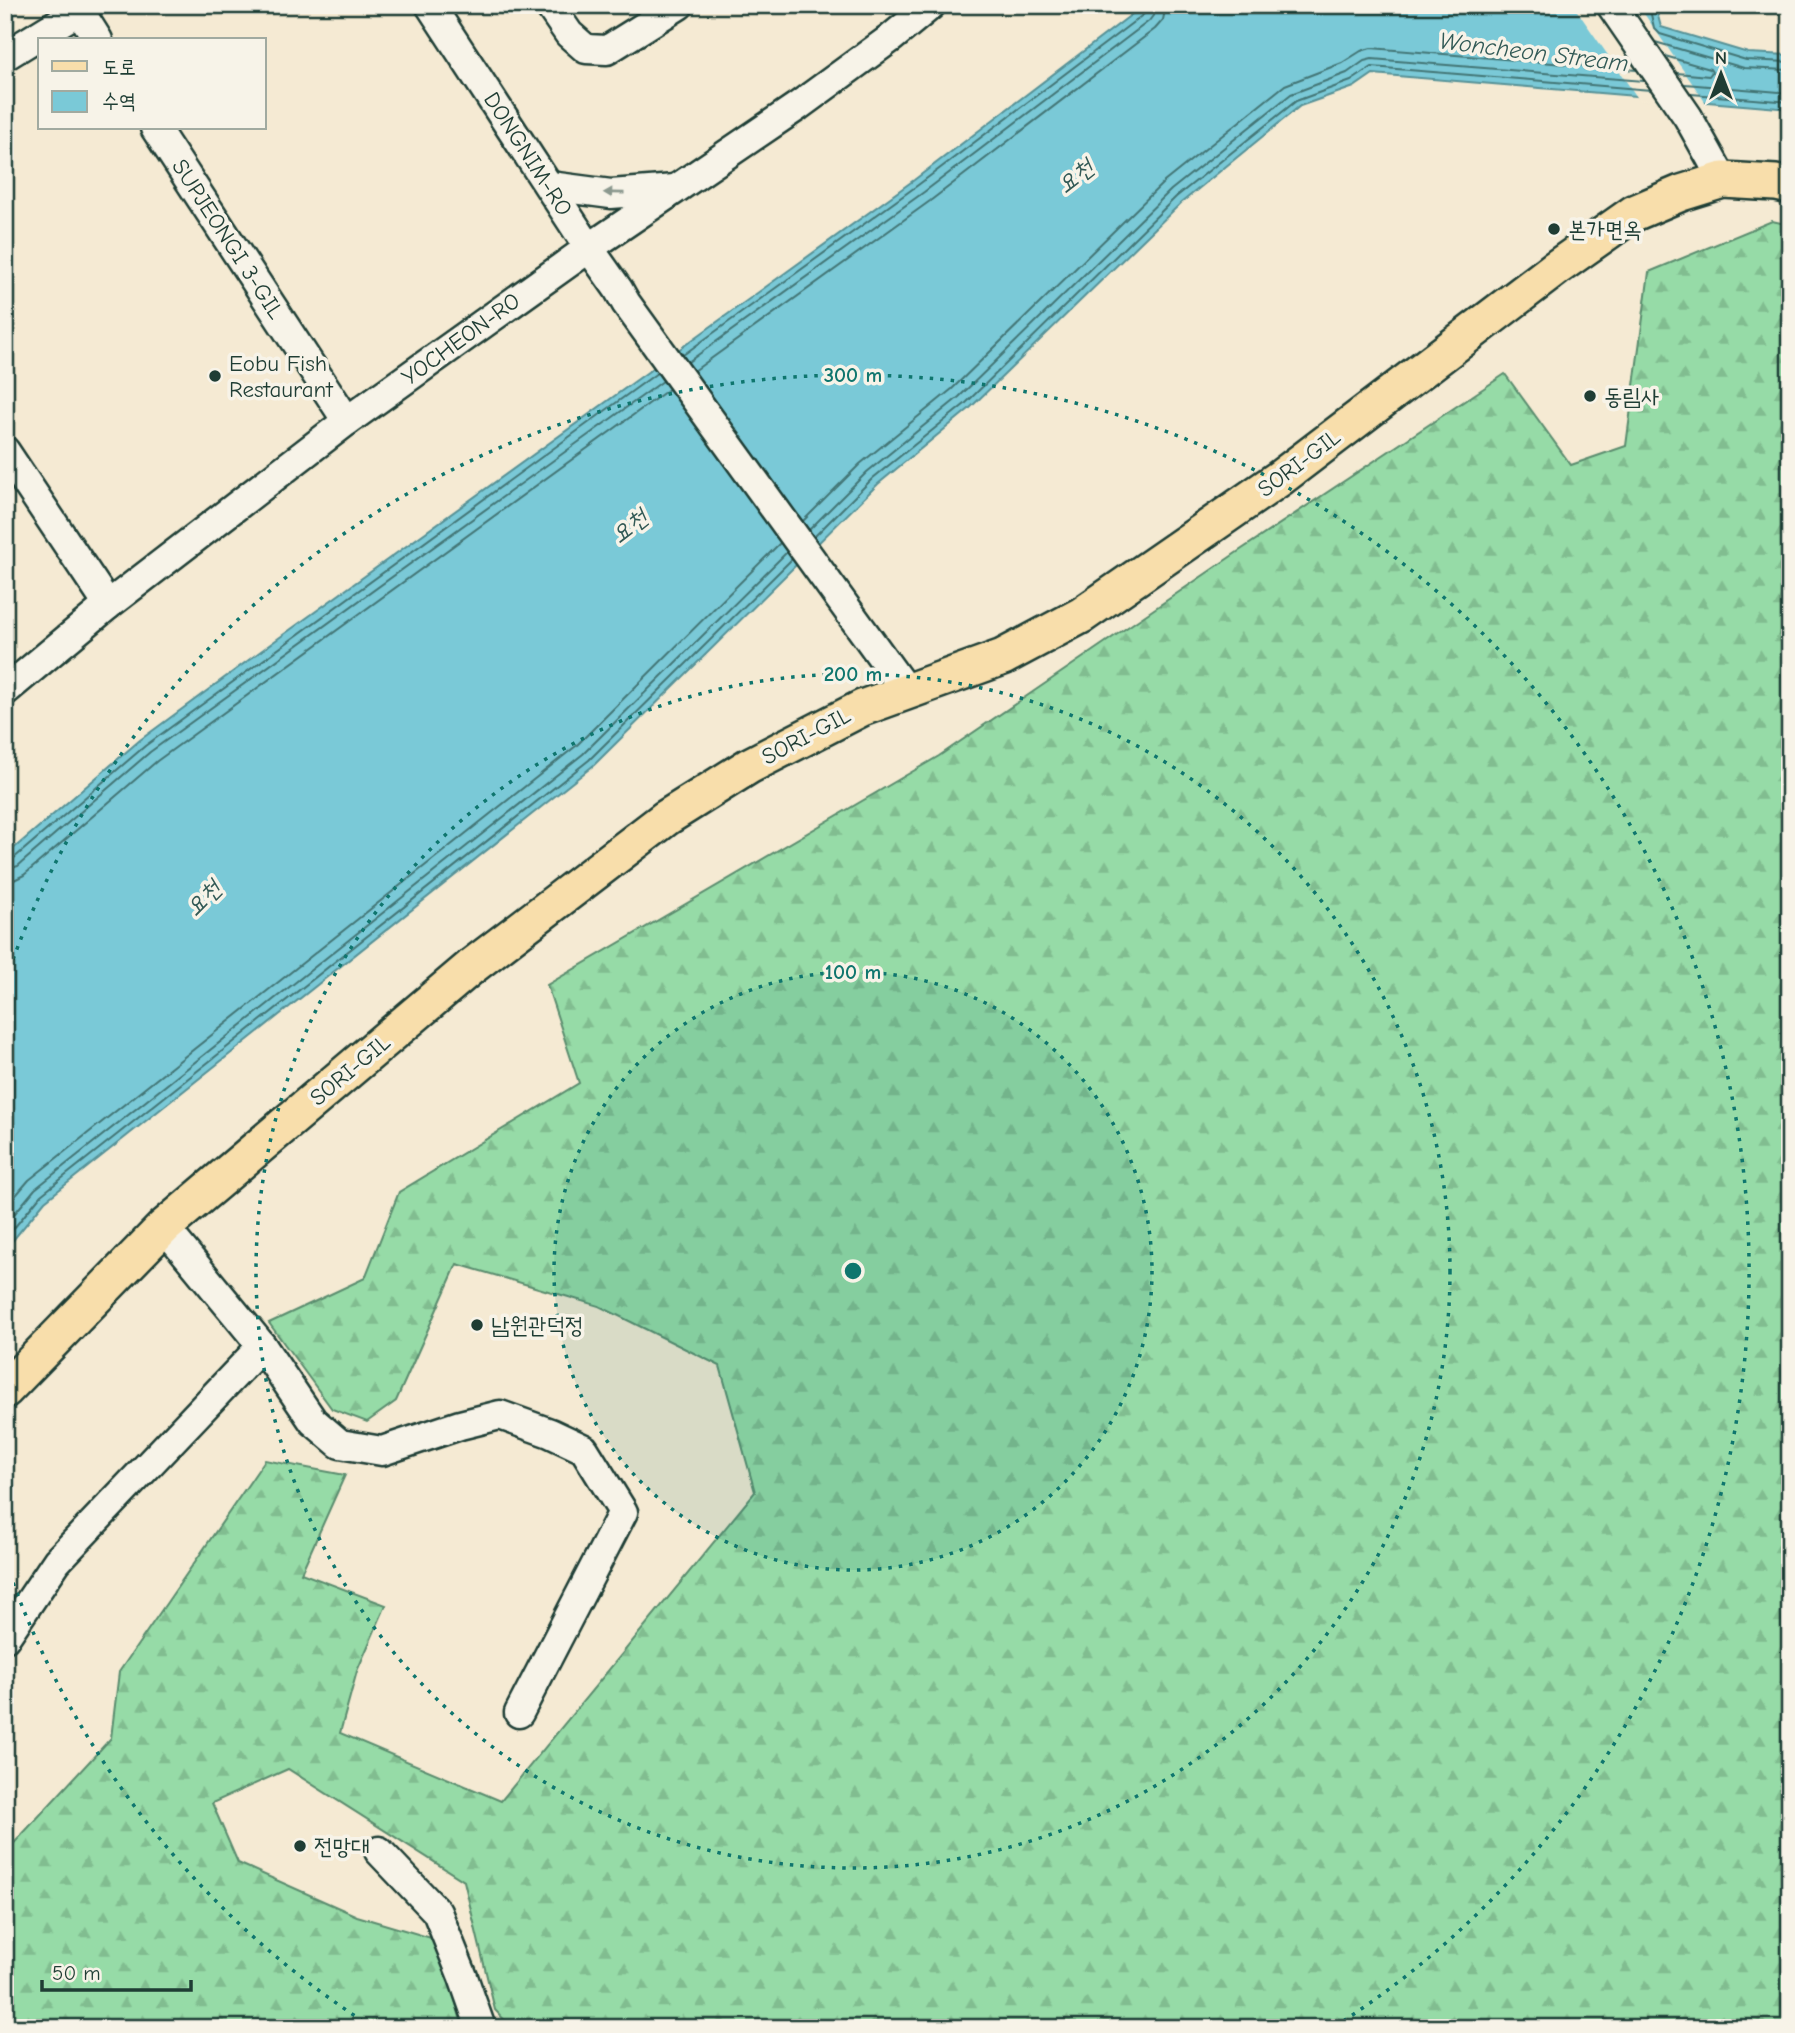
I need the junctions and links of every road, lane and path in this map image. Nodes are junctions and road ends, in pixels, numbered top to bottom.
1 (430, 5) edge
2 (550, 5) edge
3 (679, 5) edge
4 (931, 5) edge
5 (1611, 5) edge
6 (81, 7) edge
7 (97, 38) edge
8 (5, 56) edge
9 (156, 130) edge
10 (1723, 180) junction
11 (550, 186) junction
12 (1790, 186) edge
13 (678, 189) junction
14 (589, 247) junction
15 (347, 421) junction
16 (5, 452) edge
17 (108, 605) junction
18 (5, 691) edge
19 (907, 692) junction
20 (164, 1227) junction
21 (262, 1346) junction
22 (5, 1390) edge
23 (5, 1638) edge
24 (519, 1713) dead end
25 (379, 1852) dead end
26 (481, 2028) edge

1 - 11 street, DONGNIM-RO
2 - 3 street
4 - 13 street, YOCHEON-RO
5 - 10 street
6 - 7 street
6 - 8 street
9 - 15 street, SUPJEONGI 3-GIL
10 - 12 main road, SORI-GIL
10 - 19 main road, SORI-GIL
13 -> 11 street
11 - 14 street, DONGNIM-RO
13 - 14 street, YOCHEON-RO
14 - 15 street, YOCHEON-RO
14 - 19 street, DONGNIM-RO
15 - 17 street, YOCHEON-RO
16 - 17 street
17 - 18 street, YOCHEON-RO
19 - 20 main road, SORI-GIL
20 - 21 street
20 - 22 main road, SORI-GIL
21 - 23 street
21 - 24 street
25 - 26 street

